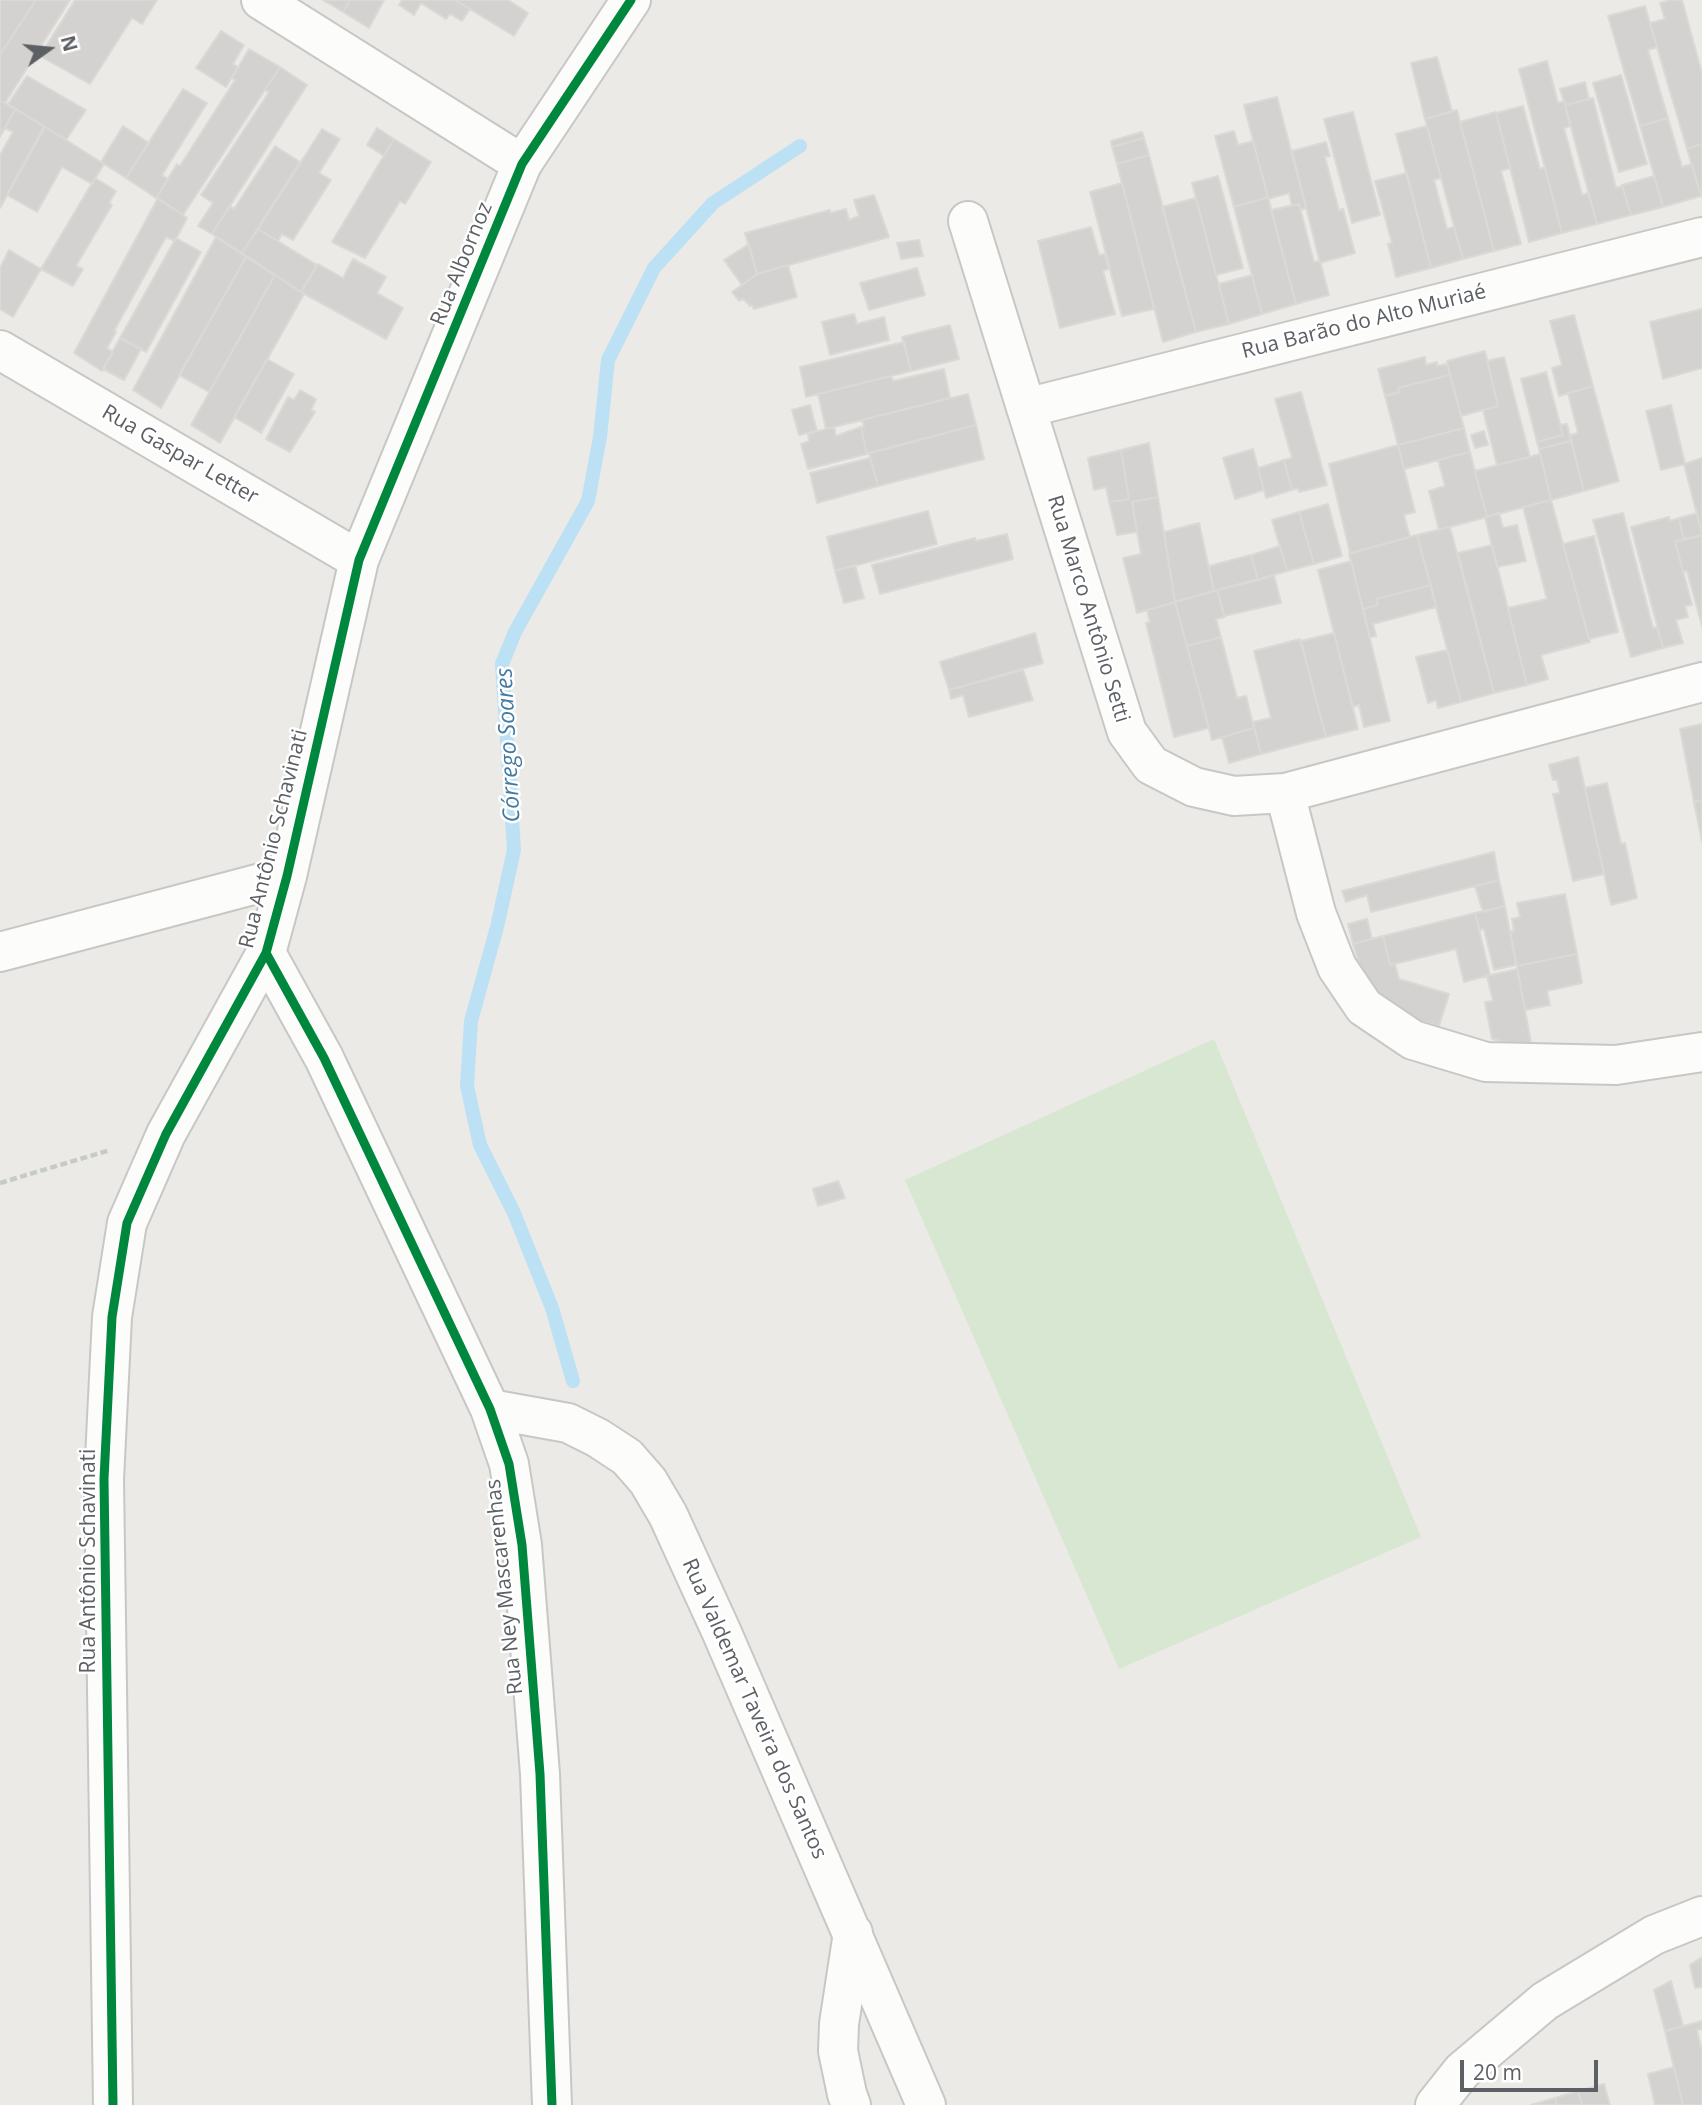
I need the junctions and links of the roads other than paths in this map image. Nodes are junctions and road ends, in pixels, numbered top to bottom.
1 (261, 0) edge
2 (631, 0) edge
3 (522, 164) junction
4 (968, 221) dead end
5 (1702, 237) edge
6 (0, 351) edge
7 (1026, 408) junction
8 (359, 560) junction
9 (1702, 682) edge
10 (1285, 793) junction
11 (287, 876) junction
12 (0, 952) edge
13 (266, 953) junction
14 (1702, 1052) edge
15 (490, 1409) junction
16 (1702, 1916) edge
17 (853, 1933) junction
18 (113, 2105) edge
19 (552, 2105) edge
20 (851, 2105) edge
21 (926, 2105) edge
22 (1435, 2105) edge

1 - 3 street
2 - 3 street, Rua Albornoz
3 - 8 street, Rua Albornoz
4 - 7 street, Rua Marco Antônio Setti
5 - 7 street, Rua Barão do Alto Muriaé
6 - 8 street, Rua Gaspar Letter
7 - 10 street, Rua Marco Antônio Setti
8 - 11 street, Rua Antônio Schavinati
9 - 10 street, Rua Marco Antônio Setti
10 - 14 street
11 - 12 street
11 - 13 street, Rua Antônio Schavinati
13 - 15 street, Rua Ney Mascarenhas
13 - 18 street, Rua Antônio Schavinati
15 - 17 street, Rua Valdemar Taveira dos Santos
15 - 19 street, Rua Ney Mascarenhas
16 - 22 street
17 - 20 street
17 - 21 street, Rua Valdemar Taveira dos Santos

